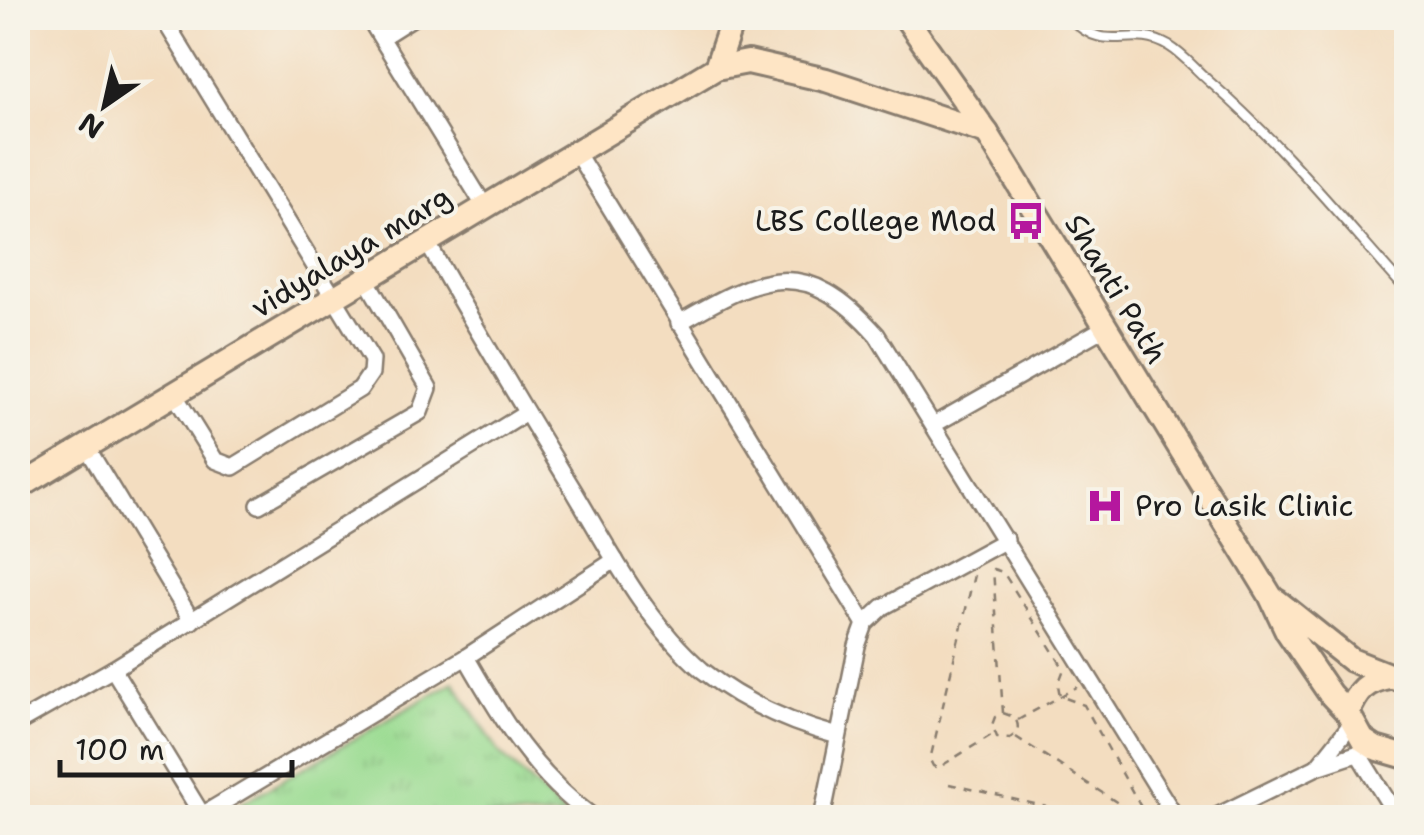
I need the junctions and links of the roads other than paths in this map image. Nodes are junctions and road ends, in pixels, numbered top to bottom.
1 (163, 18) edge
2 (370, 18) edge
3 (412, 18) edge
4 (732, 18) edge
5 (906, 18) edge
6 (1070, 18) edge
7 (382, 37) junction
8 (716, 68) junction
9 (987, 133) junction
10 (576, 152) junction
11 (486, 207) junction
12 (427, 242) junction
13 (366, 279) junction
14 (1406, 290) edge
15 (335, 297) junction
16 (680, 323) junction
17 (1104, 328) junction
18 (174, 394) junction
19 (526, 413) junction
20 (933, 424) junction
21 (86, 446) junction
22 (18, 451) edge
23 (26, 483) edge
24 (259, 505) dead end
25 (1006, 540) junction
26 (615, 560) junction
27 (1270, 595) junction
28 (192, 621) junction
29 (866, 624) junction
30 (466, 657) junction
31 (113, 670) junction
32 (1398, 679) edge
33 (1350, 718) junction
34 (18, 724) edge
35 (838, 736) junction
36 (1387, 752) edge
37 (1318, 766) junction
38 (203, 816) edge
39 (594, 818) edge
40 (822, 818) edge
41 (1176, 818) edge
42 (1212, 818) edge
43 (1398, 818) edge

1 - 15 street
2 - 7 street
3 - 7 street
4 - 8 street
5 - 9 street, Shanti Path
6 - 14 lane
7 - 11 street
8 - 9 street
8 - 10 street, vidyalaya marg
9 - 17 street, Shanti Path
10 - 11 street, vidyalaya marg
10 - 16 street
11 - 12 street, vidyalaya marg
12 - 13 street, vidyalaya marg
12 - 19 street
13 - 15 street, vidyalaya marg
13 - 24 street
15 - 18 street, vidyalaya marg
15 - 18 street
16 - 20 street
16 - 29 street
17 - 20 street
17 - 27 street, Shanti Path
18 - 21 street, vidyalaya marg
19 - 26 street
19 - 28 street
20 - 25 street
21 - 23 street, vidyalaya marg
21 - 28 street
22 - 23 lane
25 - 29 street
25 - 41 street
26 - 30 street
26 - 35 street
27 - 32 street
27 - 33 street
28 - 31 street
29 - 35 street
30 - 38 street
30 - 39 street
31 - 34 street
31 - 38 street
32 - 33 street
33 - 36 street
33 - 37 street
35 - 40 street
36 - 37 street
36 - 43 street
37 - 42 street

